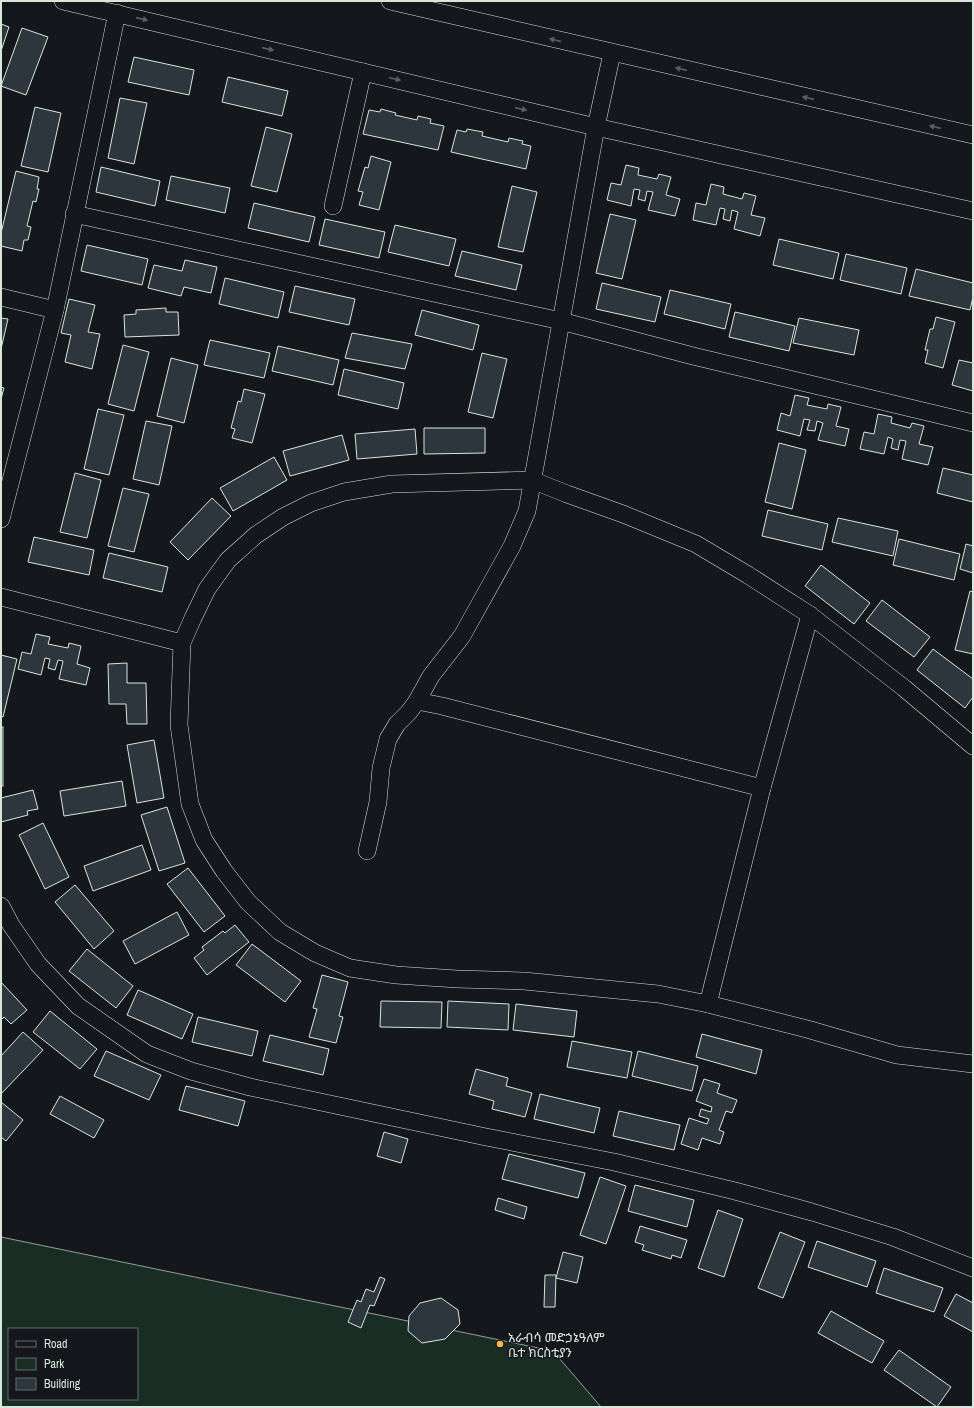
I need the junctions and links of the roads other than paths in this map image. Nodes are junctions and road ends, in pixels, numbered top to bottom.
1 (63, 1) edge
2 (390, 1) edge
3 (116, 13) junction
4 (612, 53) junction
5 (363, 72) junction
6 (596, 127) junction
7 (973, 135) edge
8 (333, 206) dead end
9 (973, 211) edge
10 (74, 214) junction
11 (1, 297) edge
12 (55, 310) junction
13 (561, 321) junction
14 (973, 423) edge
15 (532, 480) junction
16 (1, 519) edge
17 (1, 597) edge
18 (810, 615) junction
19 (182, 643) junction
20 (417, 701) junction
21 (973, 746) edge
22 (762, 788) junction
23 (367, 851) dead end
24 (1, 906) edge
25 (708, 1004) junction
26 (973, 1064) edge
27 (973, 1268) edge

1 - 3 street
4 -> 2 street
3 -> 5 street
3 - 10 street
4 - 6 street
7 -> 4 street
5 -> 6 street
5 - 8 street
6 - 9 street
6 - 13 street
10 - 12 street
10 - 13 street
11 - 12 street
12 - 16 street
13 - 14 street
13 - 15 street
15 - 18 street
15 - 19 street
15 - 20 street
17 - 19 street
18 - 21 street
18 - 22 street
19 - 25 street
20 - 22 street
20 - 23 street
22 - 25 street
24 - 27 street
25 - 26 street

